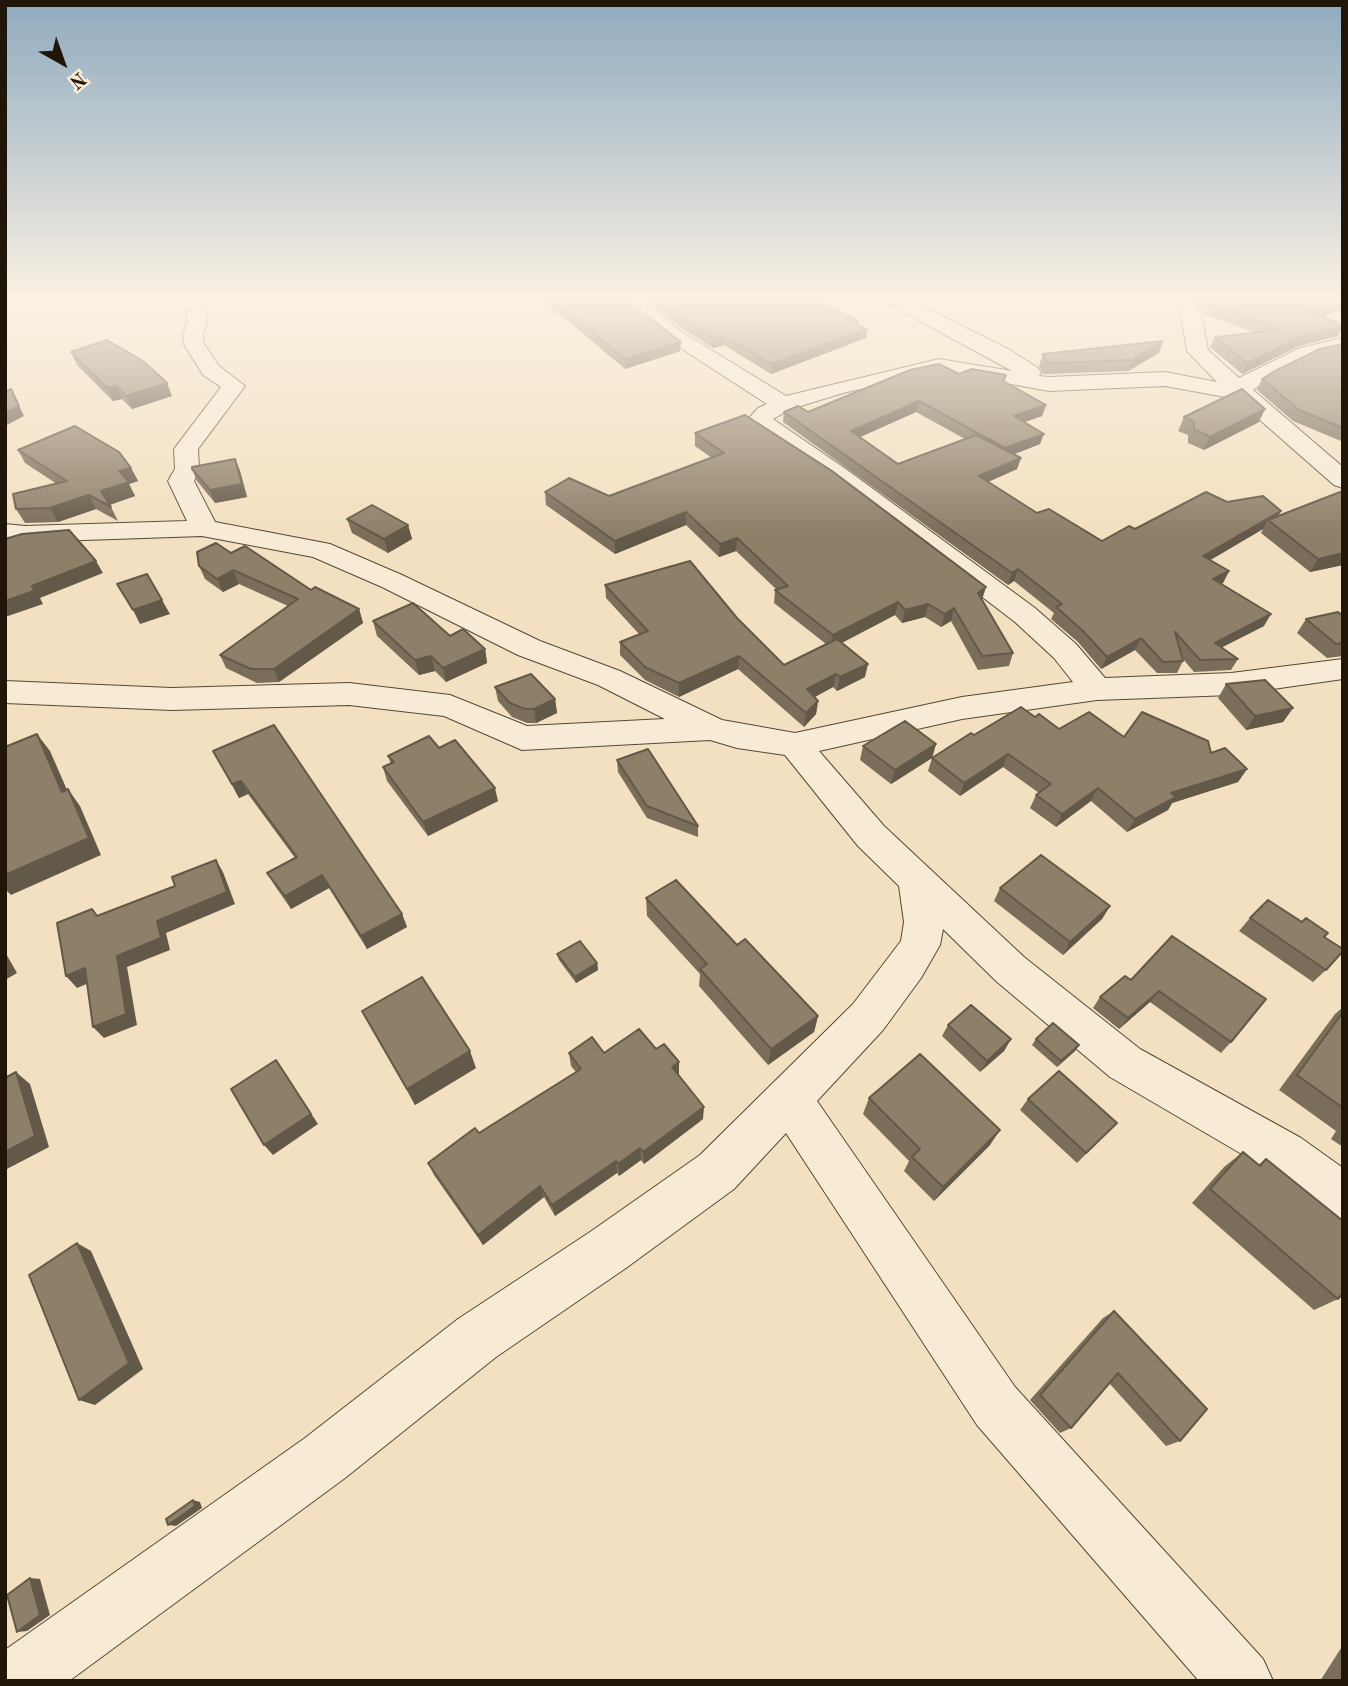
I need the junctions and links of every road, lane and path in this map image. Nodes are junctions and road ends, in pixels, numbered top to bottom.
1 (219, 376) edge
2 (738, 376) edge
3 (892, 376) edge
4 (1001, 376) edge
5 (1036, 376) edge
6 (1223, 376) edge
7 (1258, 376) edge
8 (1049, 384) junction
9 (1240, 393) junction
10 (783, 404) junction
11 (1295, 436) junction
12 (1331, 442) dead end
13 (1343, 480) edge
14 (206, 528) junction
15 (5, 532) edge
16 (1343, 669) edge
17 (1097, 689) junction
18 (5, 692) edge
19 (710, 728) junction
20 (795, 745) junction
21 (917, 880) junction
22 (789, 1099) junction
23 (1343, 1197) edge
24 (16, 1681) edge
25 (1241, 1681) edge

1 - 14 street
2 - 10 street
3 - 10 street
4 - 8 street
5 - 8 street
6 - 9 street
7 - 9 street
8 - 9 street
9 - 11 street
10 - 17 street
11 - 12 street
11 - 13 street
14 - 15 street
14 - 19 street
16 - 17 street
17 - 20 street
18 - 19 street
19 - 20 street
20 - 21 street
21 - 22 street
21 - 23 street
22 - 24 street
22 - 25 street

